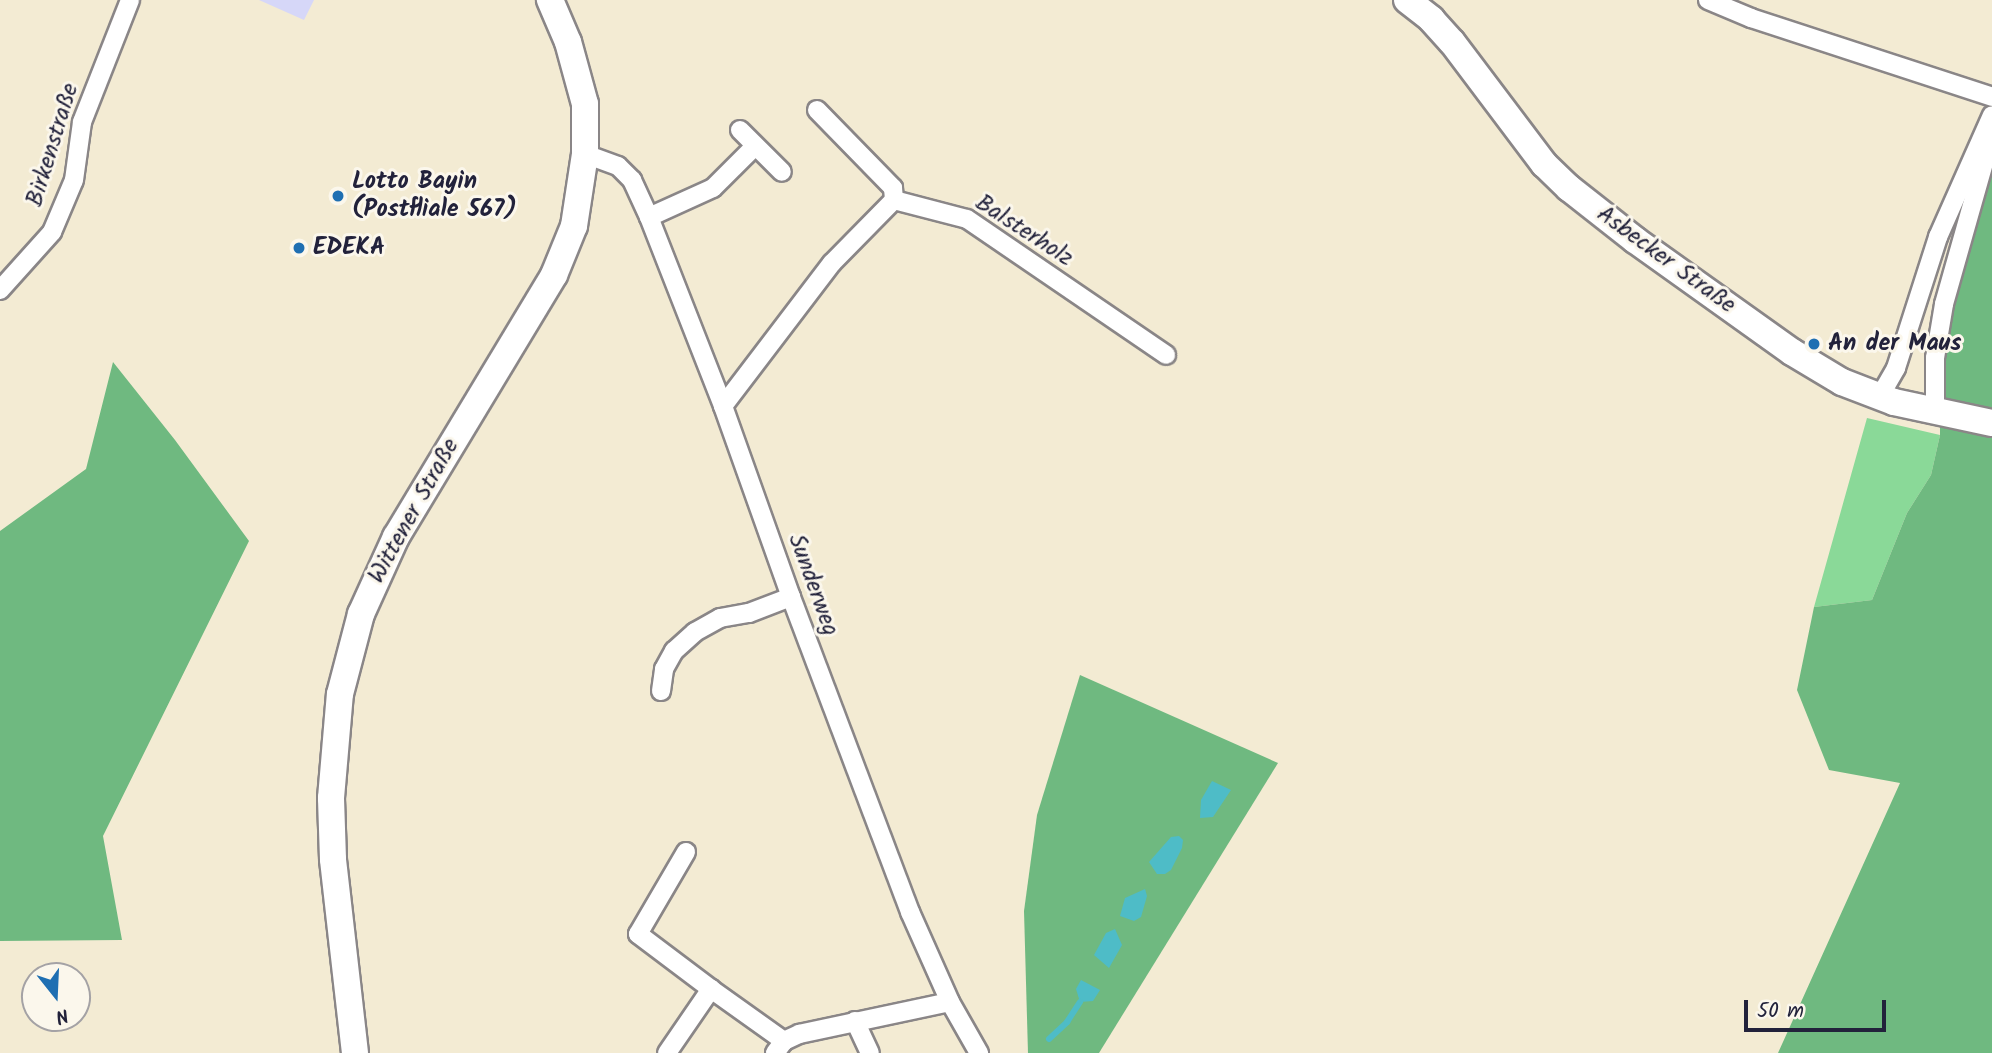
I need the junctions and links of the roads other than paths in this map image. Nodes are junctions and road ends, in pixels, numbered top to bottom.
1 (550, 0) edge
2 (1407, 0) edge
3 (1708, 0) edge
4 (127, 1) edge
5 (1992, 97) edge
6 (817, 110) dead end
7 (1992, 115) edge
8 (740, 130) dead end
9 (1992, 134) edge
10 (755, 146) junction
11 (585, 154) junction
12 (782, 172) dead end
13 (894, 200) junction
14 (649, 217) junction
15 (0, 290) edge
16 (1166, 355) dead end
17 (1880, 396) junction
18 (723, 406) junction
19 (1935, 412) junction
20 (1992, 423) edge
21 (790, 597) junction
22 (661, 691) dead end
23 (687, 852) dead end
24 (711, 989) junction
25 (950, 1002) junction
26 (855, 1021) junction
27 (779, 1047) edge
28 (355, 1053) edge
29 (667, 1053) edge
30 (870, 1053) edge
31 (979, 1053) edge

1 - 11 main road, Wittener Straße
2 - 17 main road, Asbecker Straße
3 - 5 street
4 - 15 street, Birkenstraße
6 - 13 street
7 - 17 street
8 - 10 street
9 - 19 street
10 - 12 street
10 - 14 street
11 - 14 street, Sunderweg
11 - 28 main road, Wittener Straße
13 - 16 street, Balsterholz
13 - 18 street
14 - 18 street, Sunderweg
17 - 19 main road, Asbecker Straße
18 - 21 street, Sunderweg
19 - 20 main road, Asbecker Straße
21 - 22 street
21 - 25 street, Sunderweg
23 - 24 street
24 - 27 street
24 - 29 street
25 - 26 street
25 - 31 street, Sunderweg
26 - 27 street
26 - 30 street

